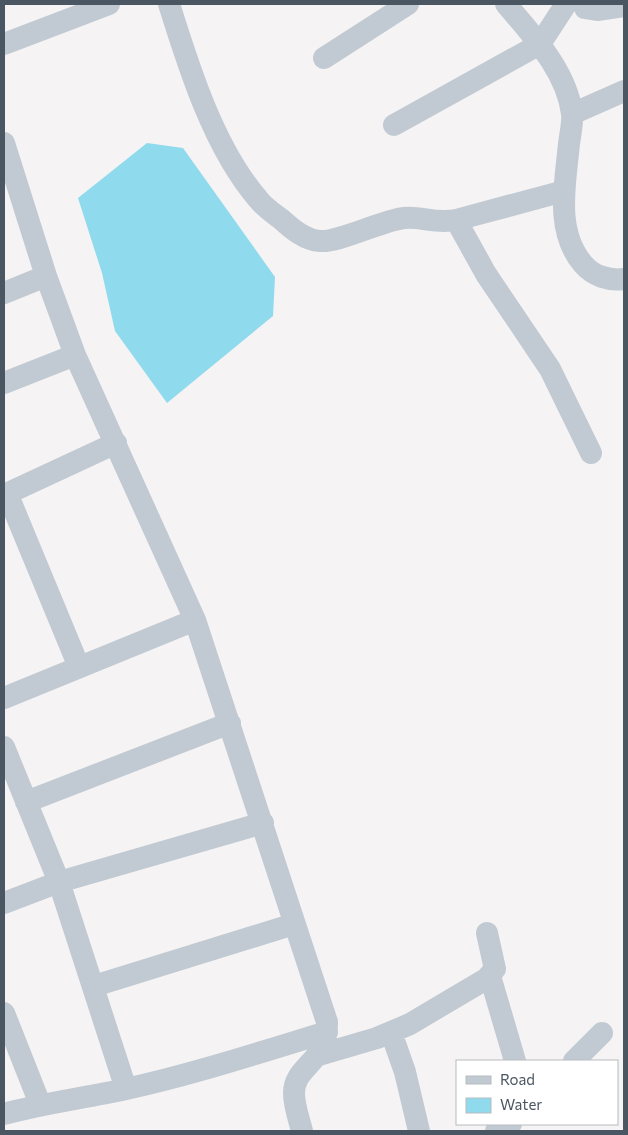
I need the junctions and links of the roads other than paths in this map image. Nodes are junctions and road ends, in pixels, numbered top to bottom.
1 (109, 4) edge
2 (169, 4) edge
3 (408, 4) edge
4 (506, 4) edge
5 (575, 6) edge
6 (624, 6) edge
7 (4, 44) edge
8 (540, 44) junction
9 (324, 58) dead end
10 (624, 91) edge
11 (572, 114) junction
12 (394, 125) dead end
13 (4, 143) edge
14 (10, 190) edge
15 (564, 191) junction
16 (456, 220) junction
17 (46, 276) junction
18 (624, 279) edge
19 (4, 293) edge
20 (75, 356) junction
21 (4, 383) edge
22 (116, 443) junction
23 (590, 453) dead end
24 (5, 494) edge
25 (195, 620) junction
26 (79, 668) junction
27 (4, 698) edge
28 (230, 723) junction
29 (4, 747) edge
30 (26, 802) junction
31 (263, 823) junction
32 (59, 882) junction
33 (4, 903) edge
34 (294, 924) junction
35 (487, 933) dead end
36 (490, 976) junction
37 (94, 986) junction
38 (4, 1013) edge
39 (327, 1032) junction
40 (391, 1032) junction
41 (602, 1033) dead end
42 (319, 1055) junction
43 (515, 1060) edge
44 (575, 1060) edge
45 (126, 1090) junction
46 (40, 1104) junction
47 (4, 1114) edge
48 (509, 1125) edge
49 (302, 1131) edge
50 (419, 1131) edge
51 (496, 1131) edge

1 - 7 street
2 - 16 street
3 - 9 street
4 - 8 street
5 - 6 street
5 - 8 street
8 - 11 street
8 - 12 street
10 - 11 street
11 - 15 street
13 - 14 street
14 - 17 street
15 - 16 street
15 - 18 street
16 - 23 street
17 - 19 street
17 - 20 street
20 - 21 street
20 - 22 street
22 - 24 street
22 - 25 street
24 - 26 street
25 - 26 street
25 - 28 street
26 - 27 street
28 - 30 street
28 - 31 street
29 - 30 street
30 - 32 street
31 - 32 street
31 - 34 street
32 - 33 street
32 - 37 street
34 - 37 street
34 - 39 street
35 - 36 street
36 - 40 street
36 - 43 street
37 - 45 street
38 - 46 street
39 - 42 street
39 - 45 street
40 - 42 street
40 - 50 street
41 - 44 street
42 - 49 street
45 - 46 street
46 - 47 street
48 - 51 street

